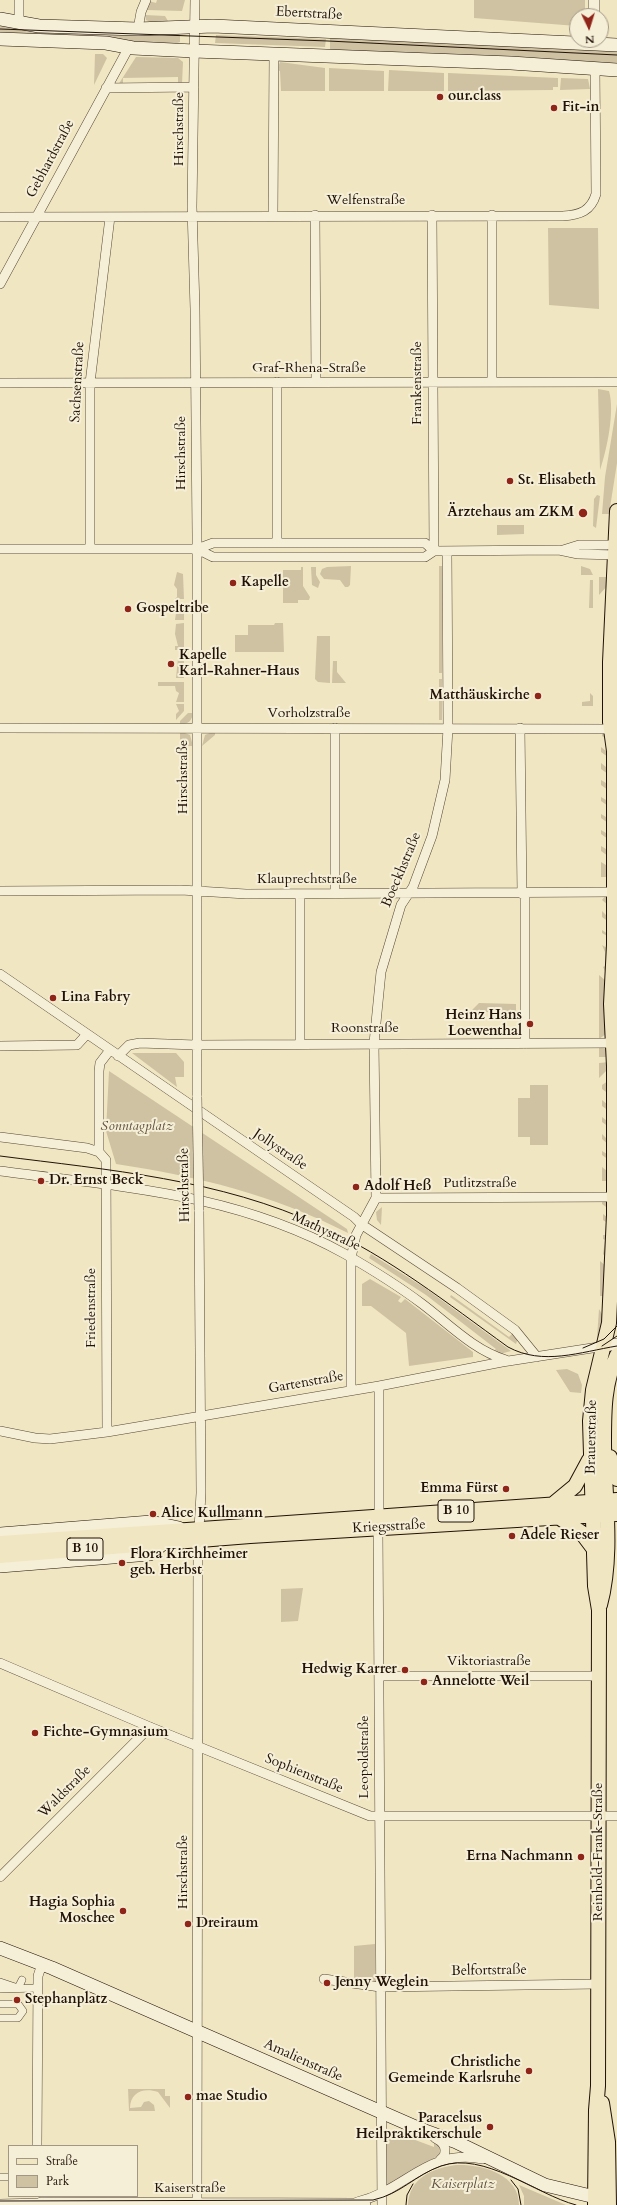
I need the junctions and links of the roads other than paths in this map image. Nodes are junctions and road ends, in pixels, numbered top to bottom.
1 (19, 0) edge
2 (146, 0) edge
3 (195, 0) edge
4 (0, 19) edge
5 (19, 21) junction
6 (195, 25) junction
7 (138, 29) junction
8 (569, 41) edge
9 (1, 42) edge
10 (129, 47) junction
11 (194, 51) junction
12 (274, 54) junction
13 (595, 68) junction
14 (617, 70) edge
15 (194, 87) junction
16 (106, 88) junction
17 (316, 215) junction
18 (492, 215) junction
19 (193, 216) junction
20 (274, 216) junction
21 (432, 216) junction
22 (0, 217) edge
23 (110, 217) junction
24 (36, 218) junction
25 (0, 284) edge
26 (196, 382) junction
27 (276, 382) junction
28 (316, 382) junction
29 (432, 382) junction
30 (492, 382) junction
31 (617, 382) edge
32 (0, 383) edge
33 (90, 383) junction
34 (617, 511) edge
35 (277, 543) junction
36 (318, 543) junction
37 (0, 549) edge
38 (90, 549) junction
39 (197, 549) junction
40 (616, 550) edge
41 (434, 551) junction
42 (447, 551) junction
43 (318, 557) junction
44 (0, 728) edge
45 (197, 728) junction
46 (336, 728) junction
47 (448, 728) junction
48 (520, 728) junction
49 (614, 729) edge
50 (0, 891) edge
51 (197, 892) junction
52 (614, 892) junction
53 (300, 894) junction
54 (336, 894) junction
55 (409, 894) junction
56 (523, 894) junction
57 (0, 974) edge
58 (87, 1034) junction
59 (374, 1043) junction
60 (615, 1043) edge
61 (300, 1044) junction
62 (525, 1044) junction
63 (196, 1045) junction
64 (0, 1046) edge
65 (114, 1053) junction
66 (0, 1137) edge
67 (100, 1152) junction
68 (0, 1171) edge
69 (107, 1184) junction
70 (614, 1197) junction
71 (376, 1198) junction
72 (361, 1224) junction
73 (351, 1258) junction
74 (611, 1345) edge
75 (617, 1355) edge
76 (537, 1356) junction
77 (509, 1361) junction
78 (379, 1386) junction
79 (351, 1390) junction
80 (200, 1417) junction
81 (0, 1431) edge
82 (107, 1432) junction
83 (604, 1446) junction
84 (591, 1456) junction
85 (617, 1480) edge
86 (605, 1508) edge
87 (555, 1511) junction
88 (379, 1522) junction
89 (0, 1534) edge
90 (191, 1535) junction
91 (617, 1539) edge
92 (0, 1543) edge
93 (164, 1543) junction
94 (594, 1548) junction
95 (0, 1556) edge
96 (0, 1566) edge
97 (606, 1566) junction
98 (599, 1610) junction
99 (0, 1663) edge
100 (379, 1676) junction
101 (599, 1676) junction
102 (146, 1730) junction
103 (198, 1746) junction
104 (599, 1816) junction
105 (617, 1816) edge
106 (379, 1817) junction
107 (0, 1877) edge
108 (0, 1948) edge
109 (42, 1964) junction
110 (324, 1979) dead end
111 (22, 1980) dead end
112 (0, 1982) edge
113 (598, 1984) junction
114 (380, 1987) junction
115 (18, 1988) junction
116 (0, 1989) edge
117 (38, 1993) junction
118 (0, 2004) edge
119 (0, 2018) edge
120 (197, 2032) junction
121 (381, 2112) junction
122 (420, 2129) junction
123 (37, 2145) edge
124 (440, 2160) junction
125 (490, 2160) junction
126 (382, 2195) junction
127 (40, 2201) edge
128 (605, 2201) edge
129 (0, 2203) edge
130 (197, 2204) edge
131 (361, 2204) edge
132 (382, 2205) edge

1 - 5 street
2 - 7 street
3 - 6 street
4 - 5 main road, Ebertstraße
5 - 7 main road, Ebertstraße
6 - 7 main road, Ebertstraße
6 - 8 main road, Ebertstraße
6 - 11 street, Hirschstraße
9 - 10 main road
10 - 11 main road
10 - 16 street, Gebhardstraße
11 - 12 main road
11 - 15 street, Hirschstraße
12 - 13 main road
12 - 20 street
13 - 14 main road
13 - 18 street, Welfenstraße
15 - 16 street
15 - 19 street, Hirschstraße
16 - 24 street, Gebhardstraße
17 - 20 street, Welfenstraße
17 - 21 street, Welfenstraße
17 - 28 street
18 - 21 street, Welfenstraße
18 - 30 street
19 - 20 street, Welfenstraße
19 - 23 street, Welfenstraße
19 - 26 street, Hirschstraße
21 - 29 street, Frankenstraße
22 - 24 street, Welfenstraße
23 - 24 street, Welfenstraße
23 - 33 street, Sachsenstraße
24 - 25 street, Gebhardstraße
26 - 27 street, Graf-Rhena-Straße
26 - 33 street, Graf-Rhena-Straße
26 - 39 street, Hirschstraße
27 - 28 street, Graf-Rhena-Straße
27 - 35 street
28 - 29 street, Graf-Rhena-Straße
29 - 30 street, Graf-Rhena-Straße
29 - 41 street, Frankenstraße
30 - 31 street, Graf-Rhena-Straße
32 - 33 street, Graf-Rhena-Straße
33 - 38 street, Sachsenstraße
34 - 40 main road, Brauerstraße
35 - 36 street
35 - 39 street
36 - 41 street
36 - 43 street
37 - 38 street
38 - 39 street
39 - 43 street
39 - 45 street, Hirschstraße
40 - 42 street
40 - 49 main road, Brauerstraße
41 - 42 street
41 - 43 street
42 - 47 street, Boeckhstraße
44 - 45 street, Vorholzstraße
45 - 46 street, Vorholzstraße
45 - 51 street, Hirschstraße
46 - 47 street, Vorholzstraße
46 - 54 street
47 - 48 street, Vorholzstraße
47 - 55 street, Boeckhstraße
48 - 49 street, Vorholzstraße
48 - 56 street
49 - 52 main road, Brauerstraße
50 - 51 street, Klauprechtstraße
51 - 53 street, Klauprechtstraße
51 - 63 street, Hirschstraße
52 - 56 street, Klauprechtstraße
52 - 60 main road, Brauerstraße
53 - 54 street, Klauprechtstraße
53 - 61 street
54 - 55 street, Klauprechtstraße
55 - 56 street, Klauprechtstraße
55 - 59 street, Boeckhstraße
56 - 62 street
57 - 58 street, Jollystraße
58 - 64 street
58 - 65 street, Jollystraße
59 - 61 street, Roonstraße
59 - 62 street, Roonstraße
59 - 71 street, Boeckhstraße
60 - 62 street, Roonstraße
60 - 70 main road, Brauerstraße
61 - 63 street, Roonstraße
63 - 65 street, Roonstraße
63 - 80 street, Hirschstraße, bridge
65 - 67 street
65 - 72 street, Jollystraße
66 - 67 street
67 - 69 street
68 - 69 street, Mathystraße
69 - 73 street, Mathystraße
69 - 82 street, Friedenstraße
70 - 71 street, Putlitzstraße
70 - 74 main road, Brauerstraße
71 - 72 street
72 - 73 street
72 - 76 street, Jollystraße
73 - 77 street, Mathystraße
73 - 79 street
74 - 76 street, Gartenstraße
74 - 84 main road, Brauerstraße
75 - 83 main road, Brauerstraße
76 - 77 street, Gartenstraße
77 - 78 street, Gartenstraße
78 - 79 street, Gartenstraße
78 - 88 street, Leopoldstraße
79 - 80 street, Gartenstraße
80 - 82 street, Gartenstraße
80 - 90 street, Hirschstraße
81 - 82 street, Gartenstraße
83 - 85 main road
83 - 86 main road, Brauerstraße
84 - 86 main road, Brauerstraße
84 - 87 main road
86 - 87 main road, Kriegsstraße / B 10
86 - 94 main road, Reinhold-Frank-Straße
86 - 97 main road, Reinhold-Frank-Straße
87 - 88 main road, Kriegsstraße / B 10
87 - 94 main road
88 - 90 main road, Kriegsstraße / B 10
88 - 90 main road, Kriegsstraße / B 10
88 - 100 street, Leopoldstraße
89 - 90 main road, Kriegsstraße
90 - 92 main road, B 10
90 - 93 main road, B 10
90 - 103 street, Hirschstraße
91 - 97 main road
93 - 95 main road, B 10
93 - 96 main road
94 - 98 main road, Reinhold-Frank-Straße
97 - 98 main road, Reinhold-Frank-Straße
98 - 101 main road, Reinhold-Frank-Straße
99 - 102 street, Sophienstraße
100 - 101 street, Viktoriastraße
100 - 106 street, Leopoldstraße
101 - 104 main road, Reinhold-Frank-Straße
102 - 103 street, Sophienstraße
102 - 107 street, Waldstraße
103 - 106 street, Sophienstraße
103 - 120 street, Hirschstraße
104 - 105 street, Sophienstraße
104 - 106 street, Sophienstraße
104 - 113 main road, Reinhold-Frank-Straße
106 - 114 street, Leopoldstraße
108 - 109 main road, Amalienstraße
109 - 117 street
109 - 120 main road, Amalienstraße
110 - 114 street
111 - 115 street
112 - 115 street
113 - 114 street, Belfortstraße
113 - 128 main road, Reinhold-Frank-Straße
114 - 121 street, Leopoldstraße
115 - 116 street
115 - 117 street
117 - 123 street
118 - 119 street
120 - 121 main road, Amalienstraße
120 - 130 street, Hirschstraße
121 - 122 main road, Amalienstraße
121 - 126 street, Leopoldstraße
122 - 124 street
122 - 125 main road, Amalienstraße
124 - 125 street
124 - 126 street
125 - 128 main road, Amalienstraße
126 - 131 street
126 - 132 street, Leopoldstraße
127 - 129 street, Kaiserstraße
127 - 130 street, Kaiserstraße
130 - 131 street, Kaiserstraße

